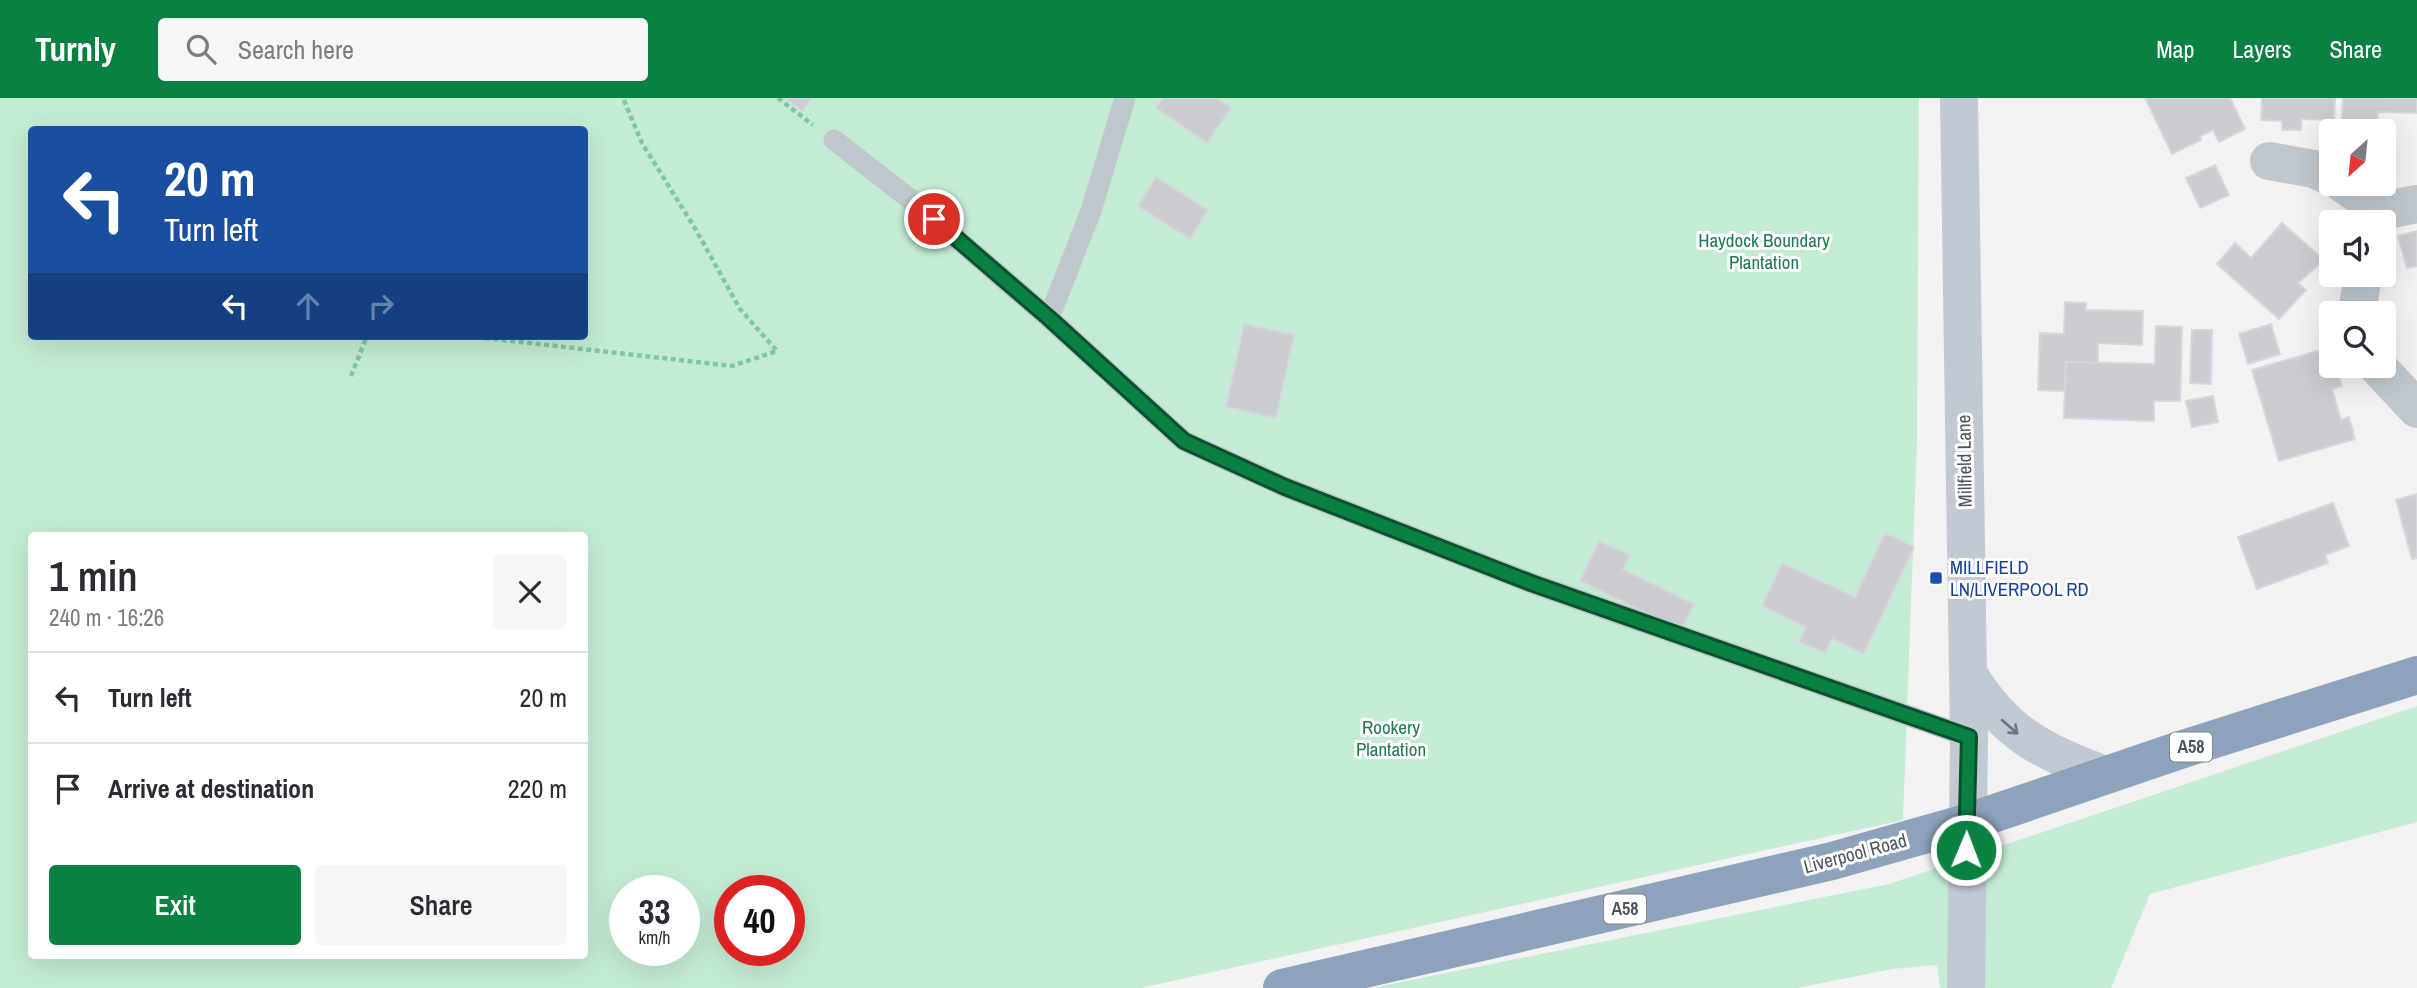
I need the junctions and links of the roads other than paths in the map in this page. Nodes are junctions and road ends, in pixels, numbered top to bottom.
1 (1125, 98) edge
2 (1959, 98) edge
3 (834, 140) road end
4 (2269, 162) dead end
5 (2319, 171) edge
6 (2363, 196) edge
7 (2387, 210) edge
8 (1049, 318) junction
9 (2388, 378) edge
10 (2417, 409) edge
11 (1968, 673) junction
12 (2417, 675) edge
13 (1969, 737) junction
14 (2105, 775) junction
15 (1966, 823) junction
16 (1282, 988) edge
17 (1966, 988) edge

1 - 8 lane
2 - 11 street, Millfield Lane
3 - 8 lane
4 - 5 street
6 - 7 street
8 - 13 lane
9 - 10 street
11 - 13 street, Millfield Lane
11 -> 14 street
12 - 14 highway, Liverpool Road / A58
13 - 15 street, Millfield Lane
14 - 15 highway, Liverpool Road / A58
15 - 16 highway, Liverpool Road / A58
15 - 17 street, Millfield Lane

